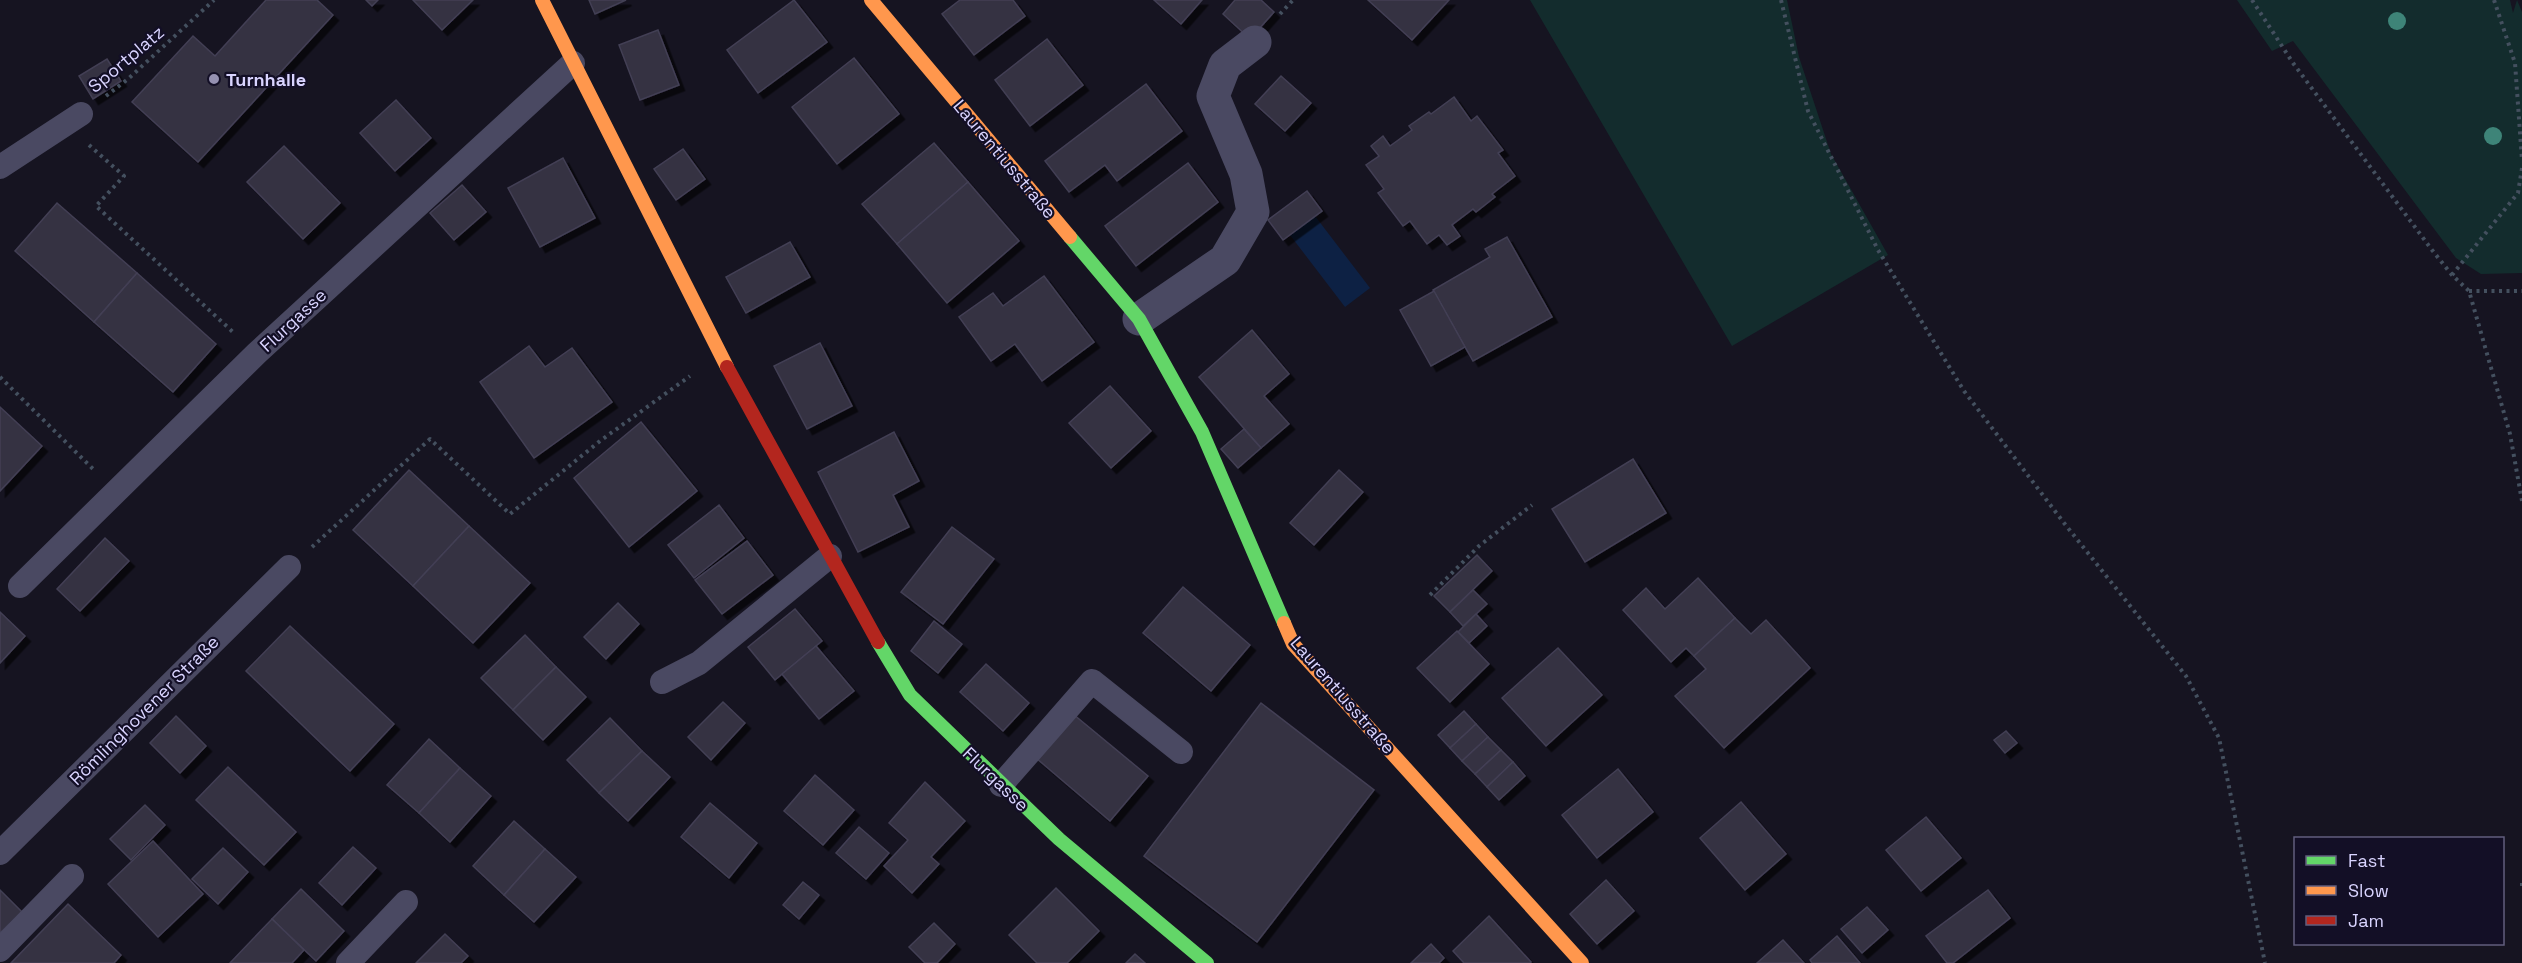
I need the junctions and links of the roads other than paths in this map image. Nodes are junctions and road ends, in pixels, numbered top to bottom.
1 (542, 0) edge
2 (871, 0) edge
3 (1256, 42) dead end
4 (573, 63) junction
5 (74, 119) road end
6 (0, 167) edge
7 (1139, 319) junction
8 (830, 556) junction
9 (289, 567) road end
10 (20, 586) dead end
11 (662, 682) dead end
12 (1181, 752) dead end
13 (1001, 785) junction
14 (0, 853) edge
15 (72, 876) dead end
16 (406, 902) dead end
17 (0, 950) edge
18 (348, 963) edge
19 (1207, 963) edge
20 (1582, 963) edge

1 - 4 street, Flurgasse
2 - 7 street, Laurentiusstraße
3 - 7 street
4 - 8 street, Flurgasse
4 - 10 lane, Flurgasse
5 - 6 lane
7 - 20 street, Laurentiusstraße
8 - 11 lane
8 - 13 street, Flurgasse
9 - 14 lane, Römlinghovener Straße
12 - 13 lane
13 - 19 street, Flurgasse
15 - 17 lane
16 - 18 lane

